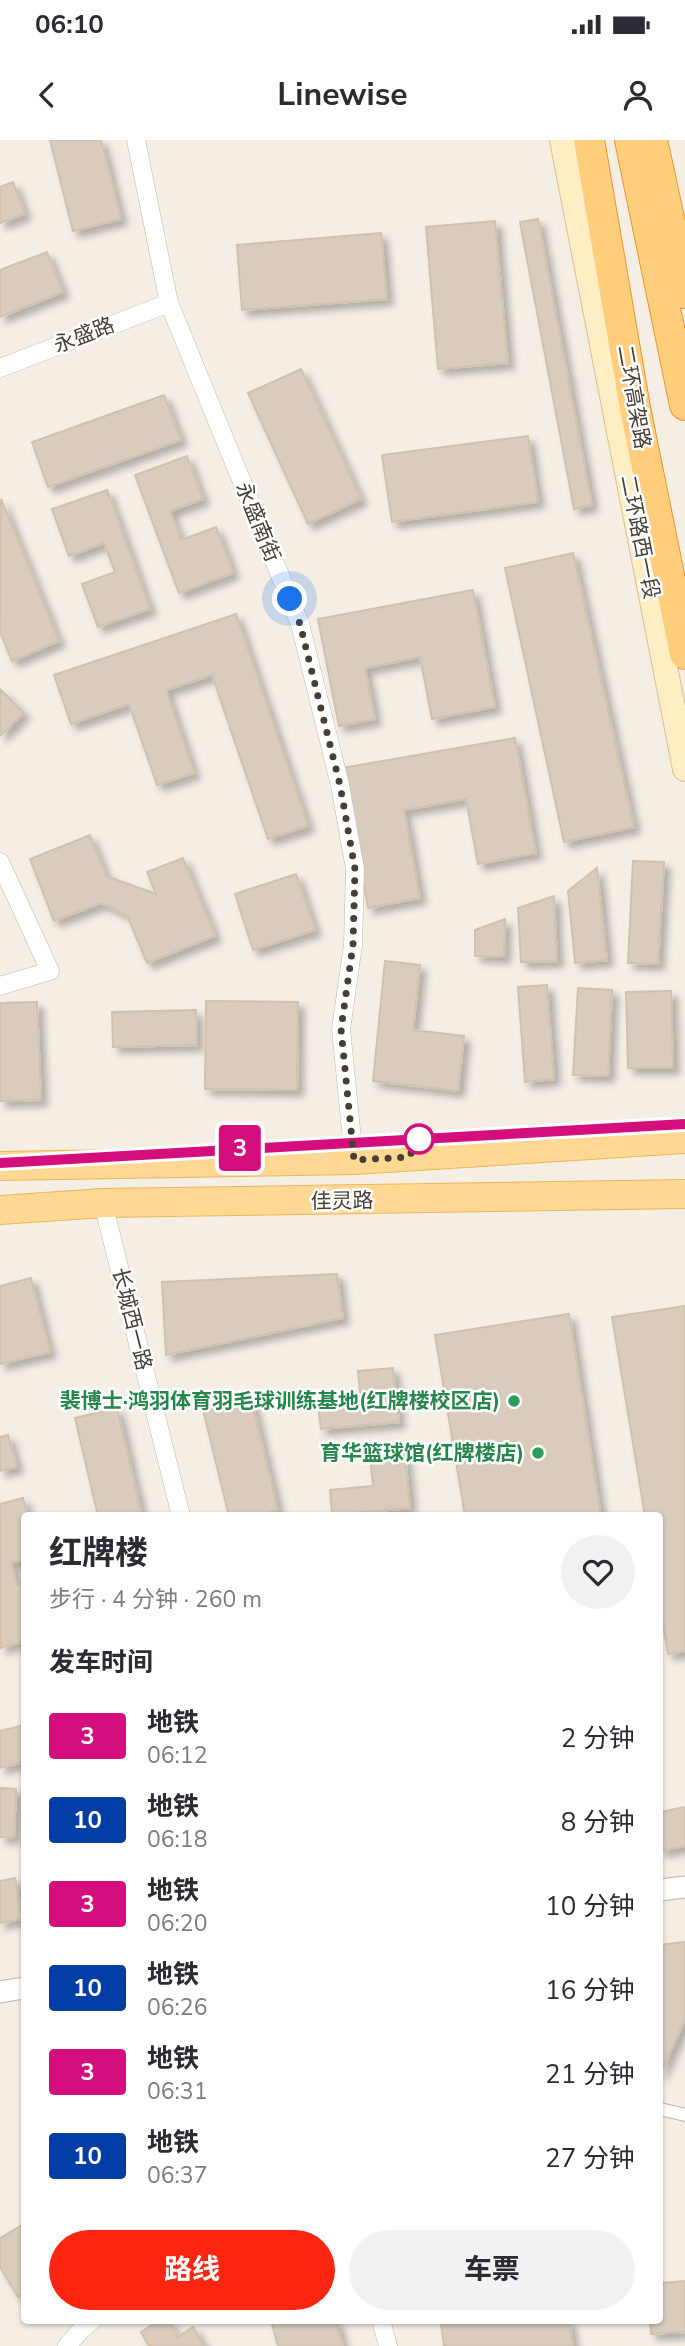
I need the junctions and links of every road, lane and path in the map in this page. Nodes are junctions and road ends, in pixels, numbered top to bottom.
1 (136, 140) edge
2 (562, 140) edge
3 (589, 140) edge
4 (630, 140) edge
5 (652, 140) edge
6 (685, 293) edge
7 (169, 303) junction
8 (0, 368) edge
9 (685, 405) edge
10 (685, 654) edge
11 (685, 769) edge
12 (0, 862) edge
13 (0, 986) edge
14 (685, 1139) edge
15 (354, 1160) junction
16 (0, 1166) edge
17 (685, 1194) edge
18 (103, 1203) junction
19 (0, 1210) edge
20 (180, 1512) edge
21 (685, 1887) edge
22 (663, 1891) edge
23 (21, 1988) edge
24 (0, 1992) edge
25 (663, 2110) edge
26 (685, 2115) edge
27 (88, 2324) edge
28 (382, 2324) edge
29 (67, 2346) edge
30 (388, 2346) edge

1 - 7 street, 永盛南街
2 - 11 main road, 二环路西一段
3 - 10 highway, 二环高架路
4 - 9 highway
5 - 6 highway
7 - 8 street, 永盛路
7 - 15 street, 永盛南街
12 - 13 street
14 - 15 main road, 佳灵路
15 - 16 main road, 佳灵路
17 - 18 main road, 佳灵路
18 - 19 main road, 佳灵路
18 - 20 street, 长城西一路
21 - 22 street
23 - 24 street
25 - 26 street
27 - 29 street
28 - 30 street

